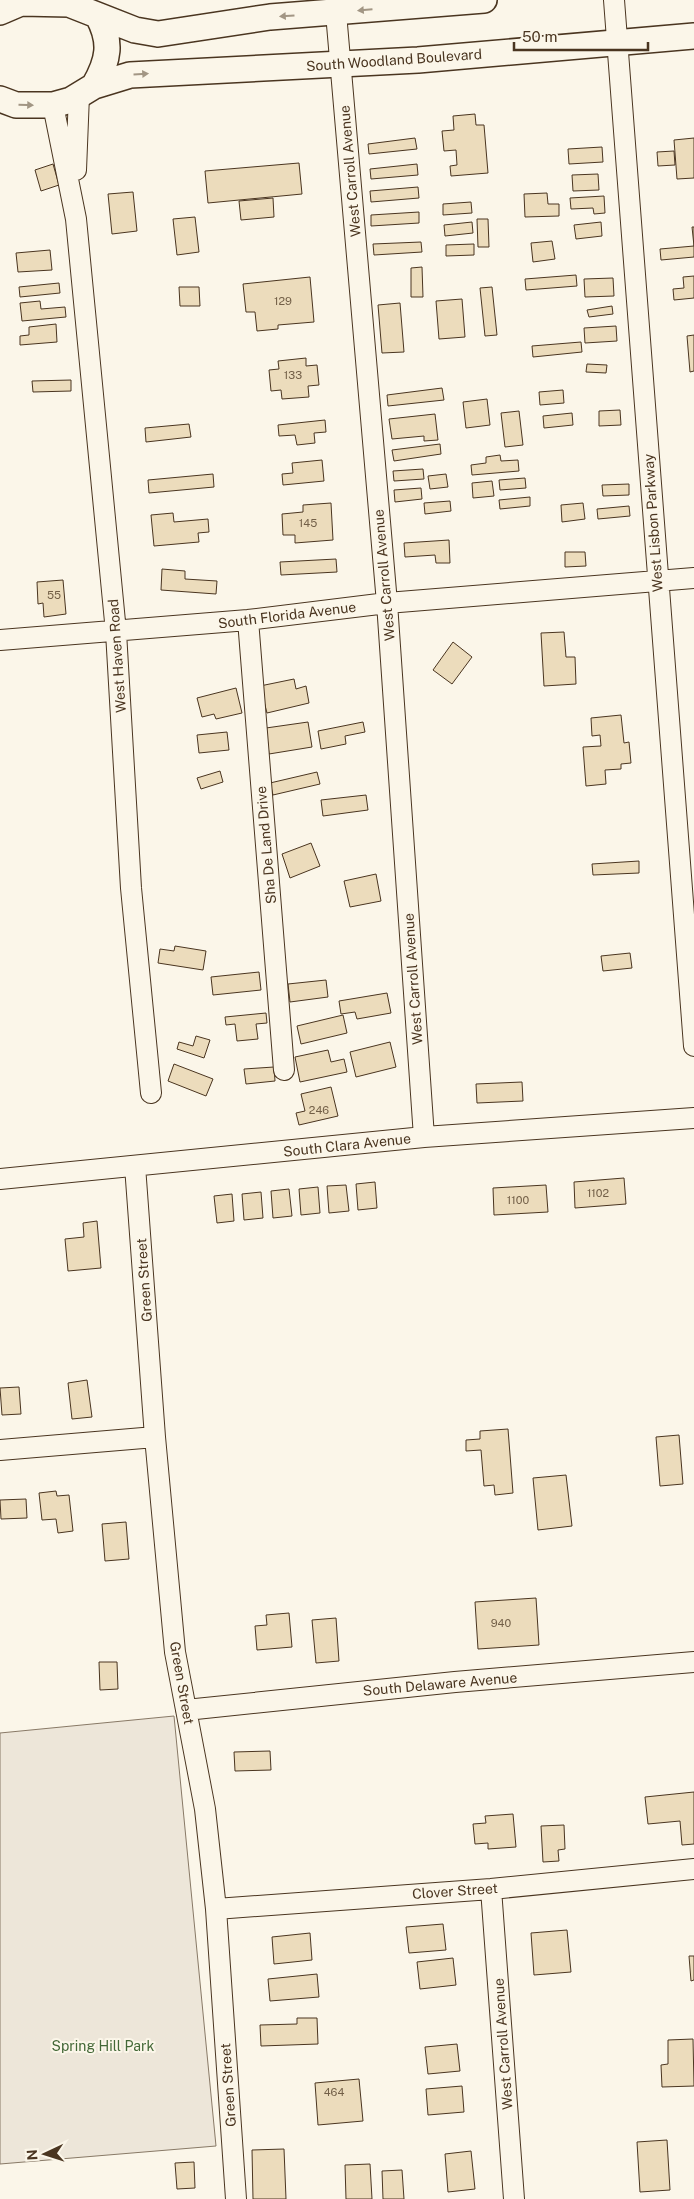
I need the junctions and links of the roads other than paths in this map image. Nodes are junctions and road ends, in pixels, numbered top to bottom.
1 (484, 0) edge
2 (614, 0) edge
3 (0, 12) edge
4 (336, 13) junction
5 (98, 16) junction
6 (694, 36) edge
7 (618, 43) junction
8 (340, 65) junction
9 (87, 90) junction
10 (0, 99) edge
11 (53, 105) junction
12 (76, 219) junction
13 (694, 578) edge
14 (657, 581) junction
15 (387, 603) junction
16 (248, 620) junction
17 (116, 632) junction
18 (0, 640) edge
19 (694, 1046) edge
20 (284, 1070) dead end
21 (151, 1093) dead end
22 (694, 1118) edge
23 (424, 1137) junction
24 (135, 1166) junction
25 (0, 1179) edge
26 (156, 1437) junction
27 (0, 1450) edge
28 (694, 1662) edge
29 (186, 1710) junction
30 (694, 1869) edge
31 (491, 1888) junction
32 (216, 1909) junction
33 (236, 2199) edge
34 (514, 2199) edge

1 -> 4 main road
2 - 7 street, West Lisbon Parkway
3 - 5 main road
4 -> 5 main road
4 - 8 street, West Carroll Avenue
5 - 9 main road
6 - 7 main road, South Woodland Boulevard
7 - 8 main road, South Woodland Boulevard
7 - 14 street, West Lisbon Parkway
9 -> 8 main road, South Woodland Boulevard
8 - 15 street, West Carroll Avenue
9 - 11 main road, South Woodland Boulevard
9 - 12 street, West Haven Road
10 -> 11 main road, South Woodland Boulevard
11 - 12 street, West Haven Road
12 - 17 street, West Haven Road
13 - 14 street, South Florida Avenue
14 - 15 street, South Florida Avenue
14 - 19 street, West Lisbon Parkway
15 - 16 street, South Florida Avenue
15 - 23 street, West Carroll Avenue
16 - 17 street, South Florida Avenue
16 - 20 street, Sha De Land Drive
17 - 18 street, South Florida Avenue
17 - 21 street, West Haven Road
22 - 23 street, South Clara Avenue
23 - 24 street, South Clara Avenue
24 - 25 street, South Clara Avenue
24 - 26 street, Green Street
26 - 27 street
26 - 29 street, Green Street
28 - 29 street, South Delaware Avenue
29 - 32 street, Green Street
30 - 31 street, Clover Street
31 - 32 street, Clover Street
31 - 34 street, West Carroll Avenue
32 - 33 street, Green Street

